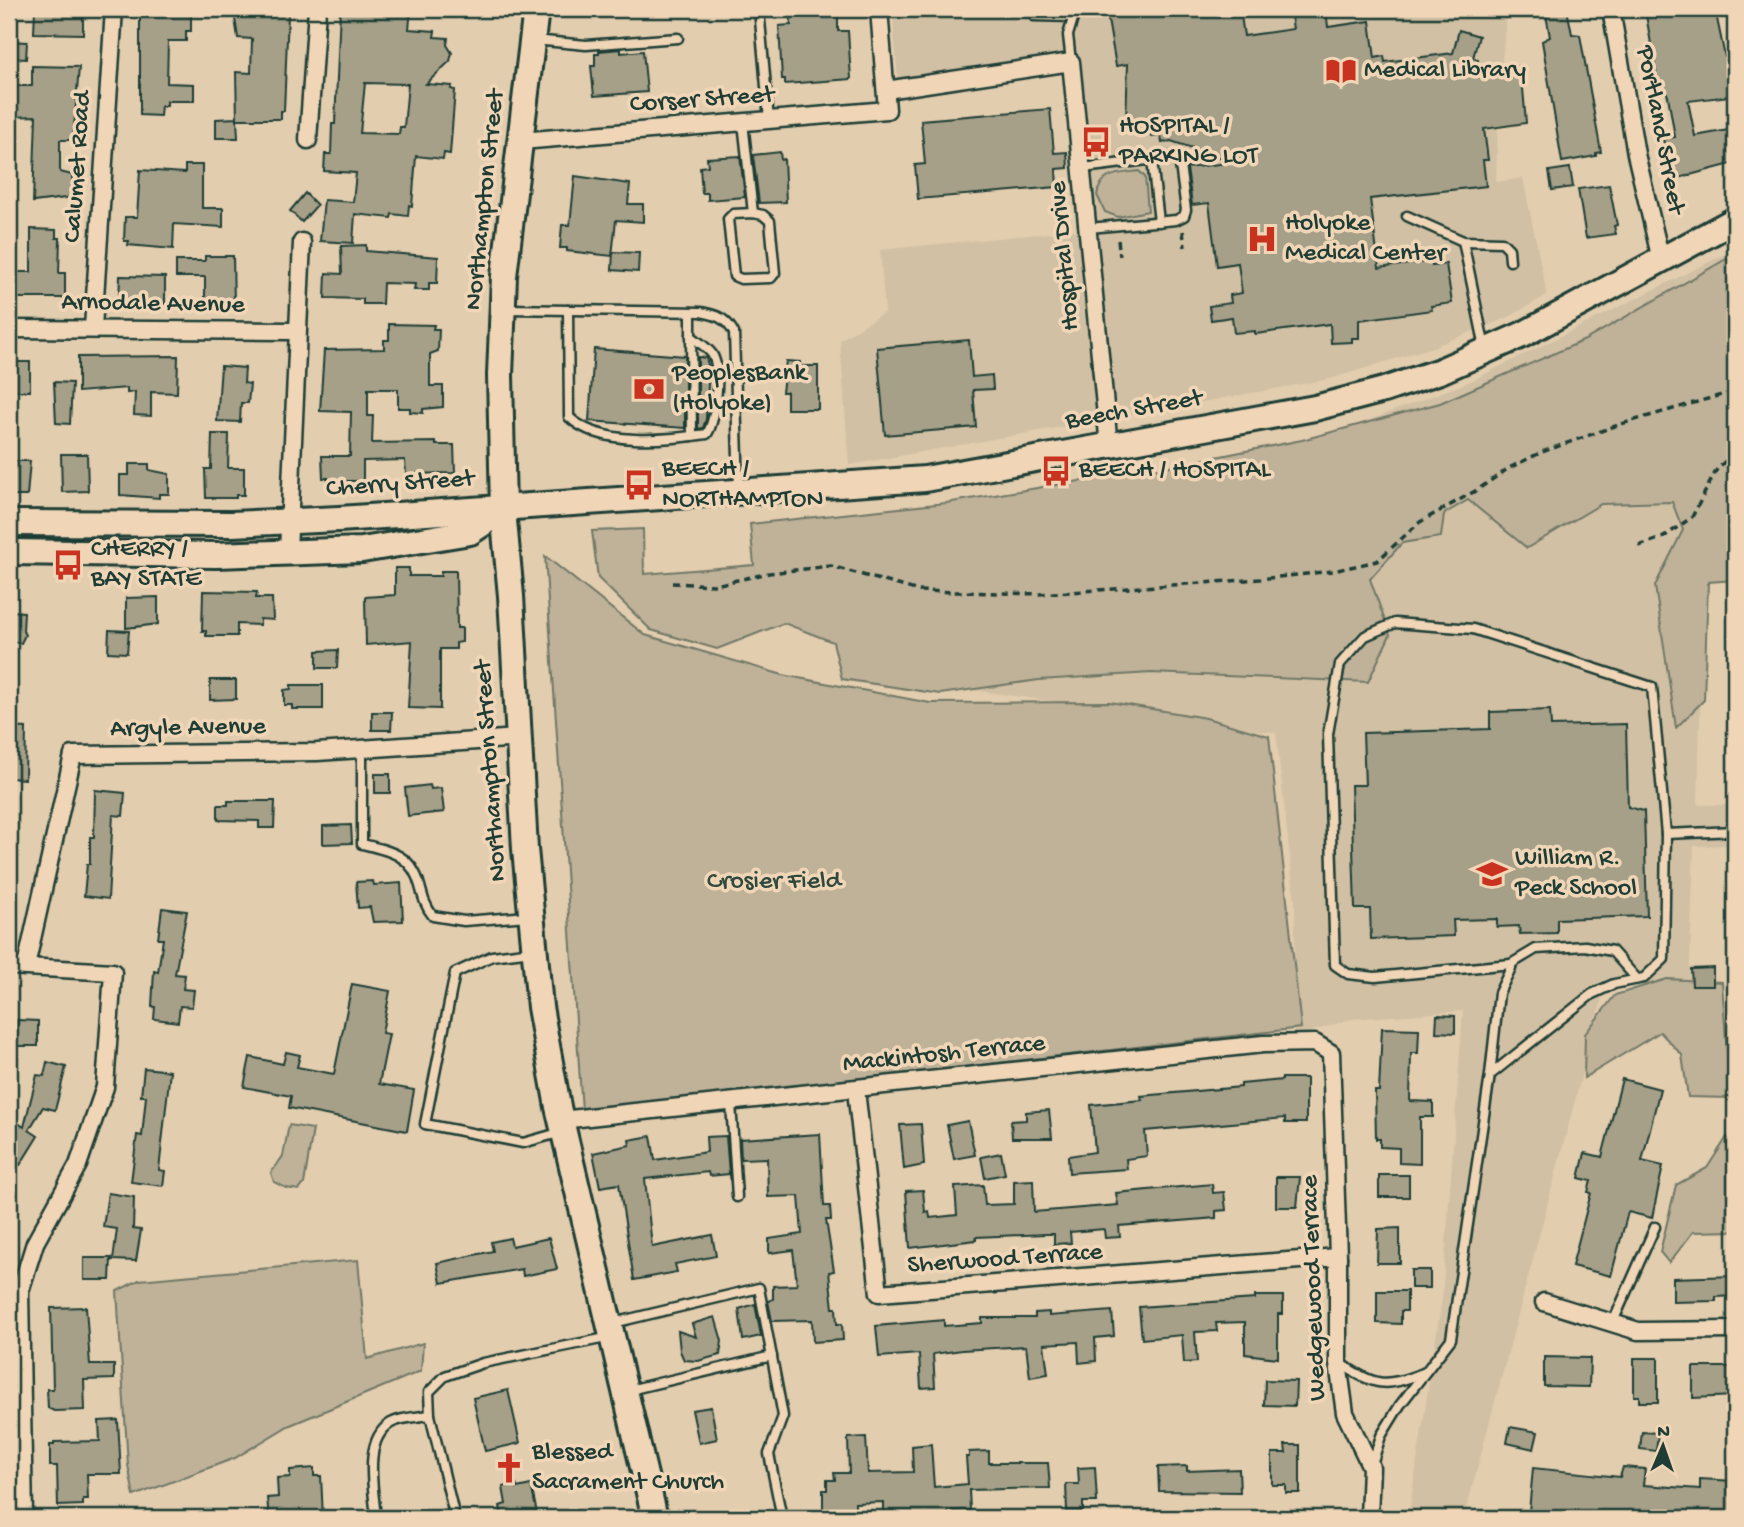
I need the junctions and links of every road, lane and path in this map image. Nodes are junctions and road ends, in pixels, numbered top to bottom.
1 (114, 9) edge
2 (317, 9) edge
3 (536, 9) edge
4 (759, 9) edge
5 (879, 9) edge
6 (1030, 9) edge
7 (1611, 9) edge
8 (1075, 13) edge
9 (678, 38) dead end
10 (533, 40) junction
11 (1071, 62) junction
12 (886, 90) junction
13 (769, 120) junction
14 (743, 122) junction
15 (308, 139) dead end
16 (521, 141) junction
17 (1152, 160) junction
18 (1083, 168) junction
19 (753, 213) junction
20 (1407, 216) dead end
21 (1735, 220) edge
22 (1160, 222) junction
23 (1089, 228) junction
24 (1183, 231) dead end
25 (1118, 240) dead end
26 (1463, 241) junction
27 (302, 242) dead end
28 (1185, 247) dead end
29 (1120, 256) dead end
30 (1661, 260) junction
31 (1510, 261) dead end
32 (503, 309) junction
33 (568, 310) junction
34 (691, 312) junction
35 (93, 328) junction
36 (9, 329) edge
37 (297, 331) junction
38 (691, 335) junction
39 (1486, 352) junction
40 (1735, 391) edge
41 (692, 436) junction
42 (1109, 446) junction
43 (1735, 452) edge
44 (739, 492) junction
45 (503, 510) junction
46 (288, 522) junction
47 (9, 523) edge
48 (1639, 545) dead end
49 (9, 552) edge
50 (288, 552) junction
51 (672, 583) dead end
52 (520, 738) junction
53 (362, 749) junction
54 (1735, 831) edge
55 (1667, 834) junction
56 (532, 916) junction
57 (535, 950) junction
58 (1511, 964) junction
59 (9, 966) edge
60 (26, 966) junction
61 (1637, 979) junction
62 (1329, 1052) joint
63 (1490, 1075) junction
64 (856, 1090) junction
65 (731, 1103) junction
66 (563, 1126) junction
67 (737, 1197) dead end
68 (1655, 1227) dead end
69 (1338, 1257) junction
70 (1544, 1302) dead end
71 (1612, 1322) junction
72 (612, 1330) junction
73 (1735, 1330) edge
74 (772, 1356) junction
75 (1338, 1363) junction
76 (1426, 1372) junction
77 (626, 1390) junction
78 (430, 1415) junction
79 (1371, 1467) junction
80 (24, 1518) edge
81 (376, 1518) edge
82 (454, 1518) edge
83 (655, 1518) edge
84 (782, 1518) edge
85 (1369, 1518) edge

1 - 35 street, Calumet Road
2 - 15 street
3 - 10 main road, Northampton Street
4 - 13 lane
5 - 12 street
6 - 8 lane
7 - 30 street, Portland Street
8 - 11 lane
9 - 10 lane
10 - 16 main road, Northampton Street
11 - 12 street
11 - 18 street, Hospital Drive
12 - 13 street, Corser Street
13 - 14 street, Corser Street
14 - 16 street, Corser Street
14 - 19 lane
16 - 32 main road, Northampton Street
17 - 18 lane
17 - 22 lane
17 - 22 lane
18 - 23 street, Hospital Drive
19 - 19 lane
20 - 26 lane
21 - 30 main road, Beech Street
22 - 23 lane
23 - 42 street, Hospital Drive
24 - 28 path
25 - 29 path
26 - 31 lane
26 - 39 lane
27 - 37 street
30 - 39 main road, Beech Street
32 - 33 lane
32 - 45 main road, Northampton Street
33 - 34 lane
33 - 41 lane
34 - 38 lane
34 - 44 lane
35 - 36 street, Arnodale Avenue
35 - 37 street, Arnodale Avenue
37 - 46 street
38 - 41 lane
38 - 41 lane
39 - 42 main road, Beech Street
40 - 51 path
42 - 44 main road, Beech Street
43 - 48 path
44 - 45 main road, Beech Street
45 - 46 main road, Cherry Street
45 - 50 main road, Cherry Street
45 - 52 main road, Northampton Street
46 - 47 main road, Cherry Street
46 - 50 street
49 - 50 main road, Cherry Street
52 - 53 street, Argyle Avenue
52 - 56 main road, Northampton Street
53 - 56 lane
53 - 60 street, Argyle Avenue
54 - 55 lane
55 - 58 lane
55 - 61 lane
56 - 57 main road, Northampton Street
57 - 66 main road, Northampton Street
57 - 66 lane
58 - 61 lane
58 - 63 lane
59 - 60 street
60 - 80 street
61 - 63 lane
62 - 64 street, Mackintosh Terrace
62 - 69 street, Wedgewood Terrace
63 - 76 lane
64 - 65 street, Mackintosh Terrace
64 - 69 street, Sherwood Terrace
65 - 66 street, Mackintosh Terrace
65 - 67 lane
66 - 72 main road, Northampton Street
68 - 71 lane
69 - 75 street, Wedgewood Terrace
70 - 71 street
71 - 73 street
72 - 74 lane
72 - 77 main road, Northampton Street
72 - 78 lane
74 - 77 lane
74 - 84 lane
75 - 76 lane
75 - 79 street, Wedgewood Terrace
76 - 79 lane
77 - 83 main road, Northampton Street
78 - 81 lane
78 - 82 lane
79 - 85 street, Wedgewood Terrace

